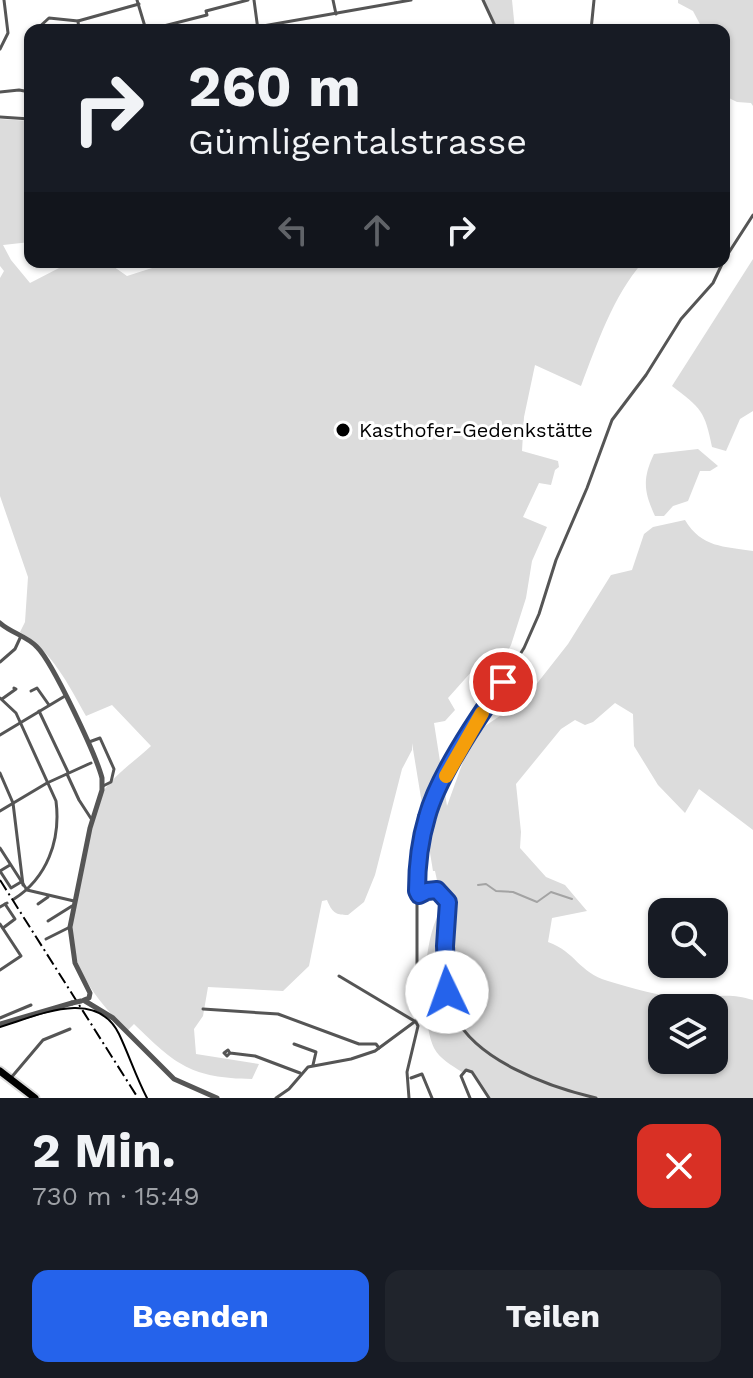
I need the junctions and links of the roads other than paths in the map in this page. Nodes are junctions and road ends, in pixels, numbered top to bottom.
1 (4, 0) edge
2 (251, 0) edge
3 (333, 0) edge
4 (411, 0) edge
5 (483, 0) edge
6 (594, 0) edge
7 (138, 2) edge
8 (2, 8) edge
9 (336, 14) junction
10 (78, 21) junction
11 (42, 24) edge
12 (78, 24) edge
13 (145, 24) edge
14 (171, 24) edge
15 (257, 24) edge
16 (275, 24) edge
17 (494, 24) edge
18 (592, 24) edge
19 (0, 49) edge
20 (24, 91) edge
21 (0, 92) edge
22 (0, 117) edge
23 (24, 119) edge
24 (753, 215) edge
25 (730, 251) edge
26 (720, 268) edge
27 (0, 623) edge
28 (21, 636) junction
29 (0, 662) edge
30 (14, 688) dead end
31 (31, 691) dead end
32 (65, 696) junction
33 (1, 698) edge
34 (49, 705) junction
35 (39, 711) junction
36 (20, 723) junction
37 (0, 735) edge
38 (87, 743) junction
39 (91, 763) dead end
40 (0, 773) edge
41 (68, 773) junction
42 (47, 783) junction
43 (103, 786) junction
44 (13, 803) junction
45 (0, 811) edge
46 (92, 820) junction
47 (0, 848) edge
48 (10, 865) junction
49 (22, 884) junction
50 (27, 890) junction
51 (419, 895) junction
52 (48, 896) junction
53 (14, 899) dead end
54 (38, 904) dead end
55 (74, 904) junction
56 (0, 907) edge
57 (48, 921) dead end
58 (1, 926) edge
59 (70, 927) junction
60 (53, 928) dead end
61 (56, 934) junction
62 (46, 939) dead end
63 (0, 970) edge
64 (339, 976) dead end
65 (82, 1001) junction
66 (31, 1005) dead end
67 (203, 1009) dead end
68 (0, 1021) edge
69 (416, 1022) junction
70 (70, 1029) dead end
71 (294, 1044) dead end
72 (379, 1048) junction
73 (230, 1053) dead end
74 (313, 1065) junction
75 (0, 1071) edge
76 (300, 1073) junction
77 (411, 1078) dead end
78 (10, 1079) junction
79 (409, 1096) edge
80 (35, 1098) edge
81 (217, 1098) edge
82 (276, 1098) edge
83 (403, 1098) edge
84 (432, 1098) edge
85 (470, 1098) edge
86 (489, 1098) edge
87 (596, 1098) edge

1 - 8 street
2 - 14 street
2 - 15 street
3 - 9 street
4 - 9 street
5 - 17 street
6 - 18 street
7 - 10 street
7 - 13 street
8 - 19 street
9 - 16 street
10 - 11 street
10 - 12 street
20 - 21 street
22 - 23 street
24 - 25 street
26 - 51 street
27 - 28 street
28 - 29 street
28 - 32 street
30 - 33 street
31 - 34 street
32 - 34 street
32 - 38 street
33 - 36 street
34 - 35 street
35 - 36 street
35 - 41 street
36 - 37 street
36 - 42 street
38 - 43 street
38 - 43 street
39 - 41 street
40 - 44 street
41 - 42 street
41 - 46 street
42 - 44 street
42 - 50 street
43 - 46 street
44 - 45 street
44 - 49 street
46 - 55 street
47 - 48 street
48 - 49 street
48 - 49 street
49 - 50 street
50 - 52 street
50 - 53 street
51 - 69 street
51 - 87 street
52 - 54 street
52 - 55 street
55 - 57 street
55 - 59 street
56 - 58 street
58 - 63 street
59 - 61 street
59 - 65 street
60 - 61 street
61 - 62 street
64 - 69 street
65 - 68 street, bridge
65 - 81 street
66 - 68 street
67 - 72 street
69 - 72 street
69 - 79 street
70 - 78 street
71 - 74 street
72 - 74 street
73 - 76 street
74 - 76 street
75 - 78 main road
76 - 82 street
77 - 84 street
78 - 80 main road
79 - 83 street
85 - 86 street

